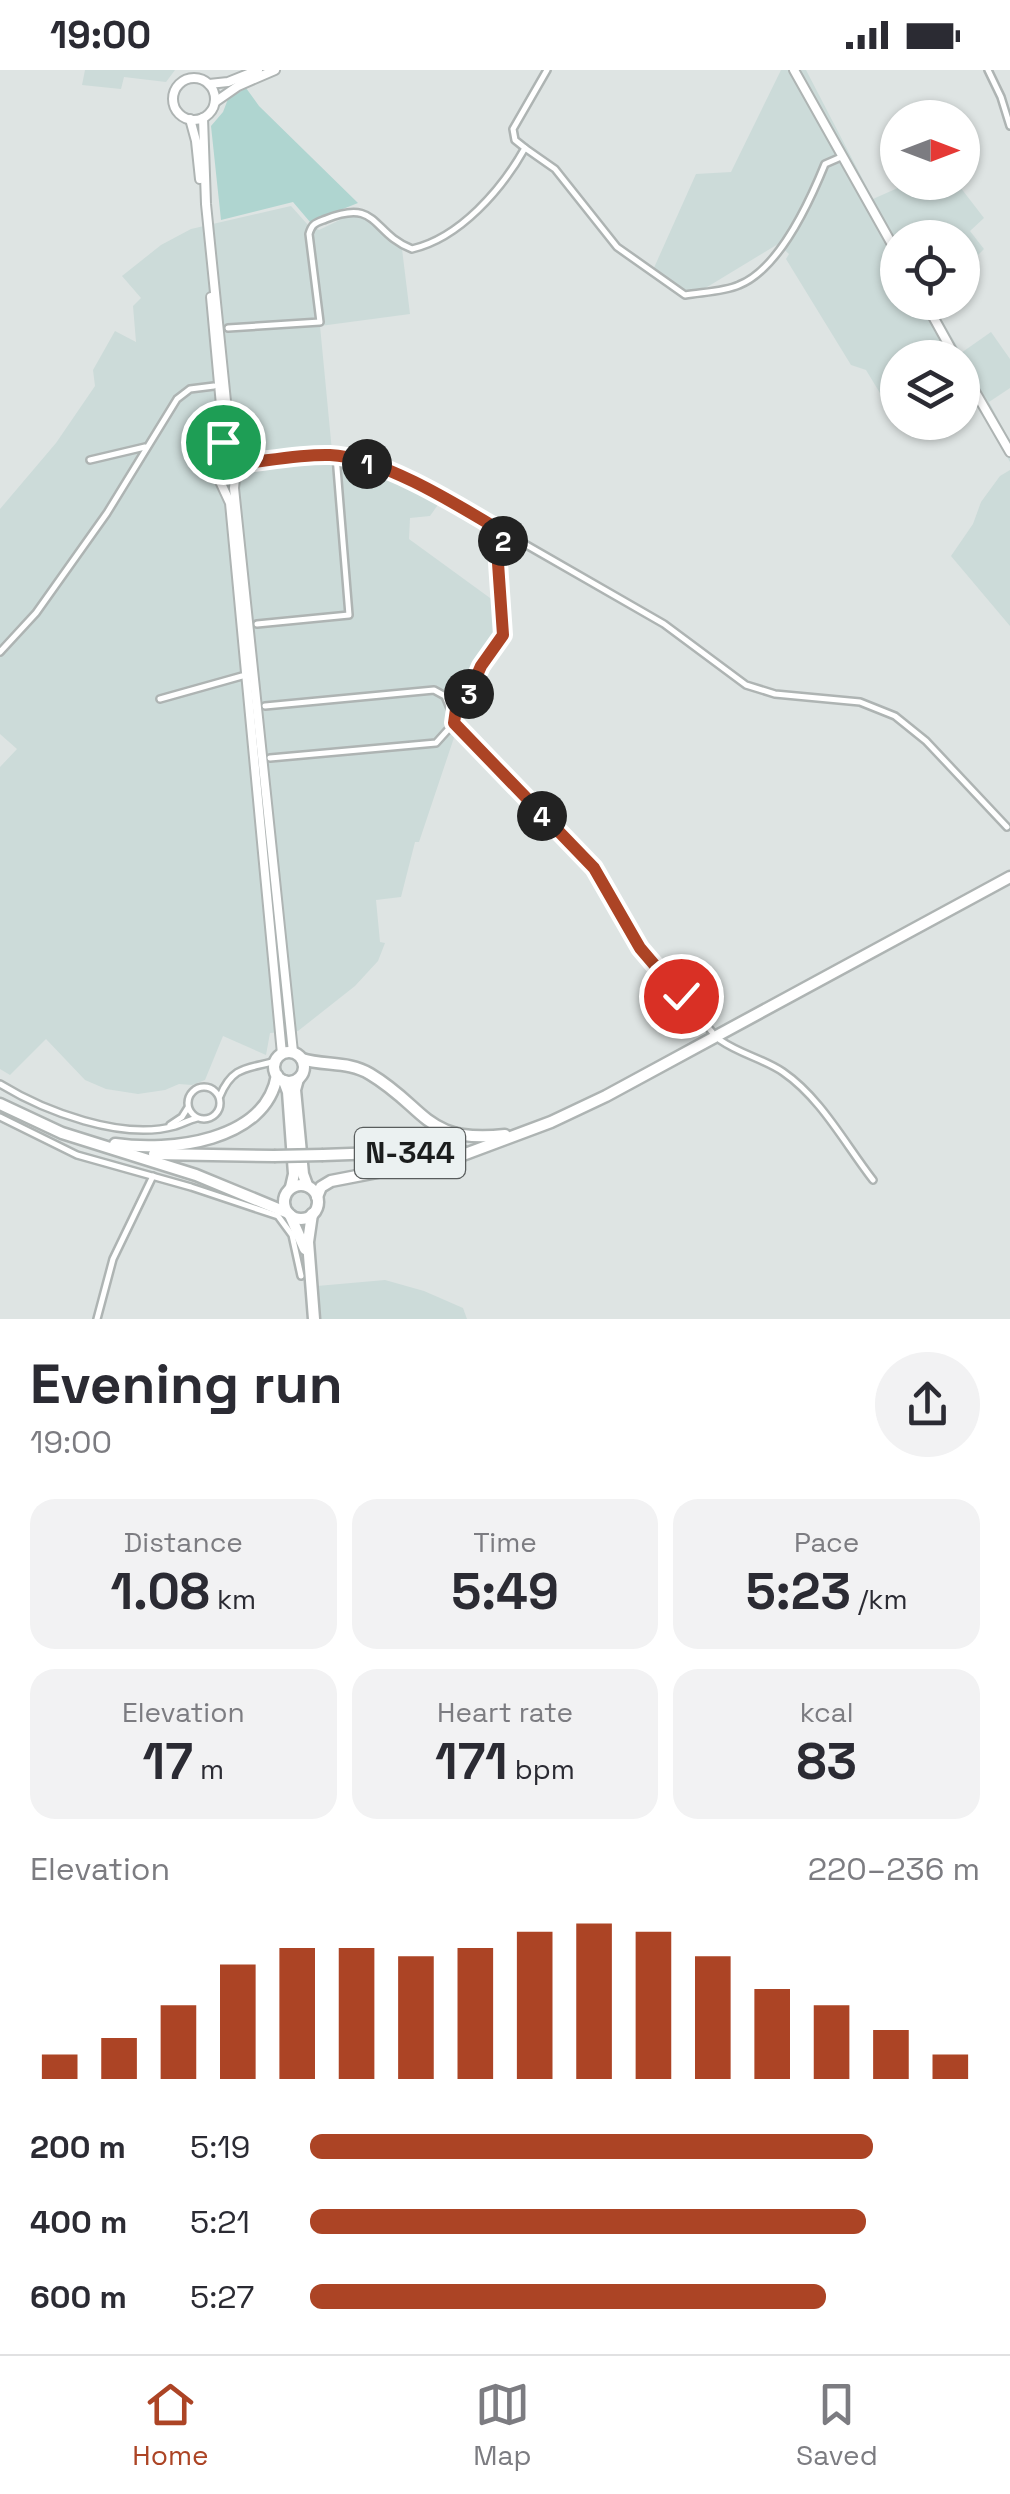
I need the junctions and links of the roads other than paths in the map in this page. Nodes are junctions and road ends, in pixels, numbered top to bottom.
1 (197, 70) edge
2 (258, 70) edge
3 (275, 70) edge
4 (548, 70) edge
5 (794, 70) edge
6 (988, 70) edge
7 (188, 75) edge
8 (207, 82) junction
9 (215, 102) junction
10 (203, 118) junction
11 (190, 120) junction
12 (1010, 126) edge
13 (525, 148) junction
14 (841, 157) junction
15 (880, 224) edge
16 (228, 328) dead end
17 (214, 386) dead end
18 (980, 400) edge
19 (146, 447) junction
20 (220, 448) junction
21 (1010, 451) edge
22 (336, 456) junction
23 (90, 460) dead end
24 (236, 463) junction
25 (218, 478) junction
26 (506, 534) junction
27 (257, 624) dead end
28 (0, 652) edge
29 (242, 676) dead end
30 (160, 699) dead end
31 (265, 706) dead end
32 (454, 723) junction
33 (270, 758) dead end
34 (1007, 827) dead end
35 (1010, 877) edge
36 (712, 1032) dead end
37 (720, 1040) dead end
38 (284, 1065) junction
39 (230, 1079) junction
40 (298, 1079) junction
41 (0, 1084) edge
42 (206, 1087) junction
43 (219, 1099) junction
44 (0, 1104) edge
45 (188, 1106) junction
46 (0, 1117) edge
47 (197, 1118) junction
48 (162, 1128) junction
49 (521, 1134) junction
50 (82, 1140) junction
51 (496, 1143) junction
52 (113, 1149) junction
53 (153, 1176) junction
54 (872, 1180) dead end
55 (306, 1186) junction
56 (291, 1187) junction
57 (317, 1197) junction
58 (289, 1214) junction
59 (312, 1214) junction
60 (309, 1265) junction
61 (300, 1276) dead end
62 (98, 1319) edge
63 (314, 1319) edge

1 - 8 main road
2 - 8 main road
3 - 9 main road
4 - 13 street
5 - 14 main road
6 - 12 street
7 - 8 main road
7 - 11 main road
8 - 9 main road
9 - 10 main road
10 - 11 main road
10 - 24 main road
11 - 20 main road
13 - 14 street
13 - 16 street
14 - 15 main road
17 - 19 street
18 - 21 main road
19 - 23 street
19 - 28 street
20 - 24 main road
20 - 25 main road
22 - 24 street
22 - 26 street
22 - 27 street
24 - 25 main road
24 - 38 main road
25 - 38 main road
26 - 32 street
26 - 34 street
29 - 30 street
31 - 32 street
32 - 33 street
32 - 36 street
35 - 49 highway, N-344
37 - 54 street
38 - 39 street
38 - 40 highway
38 - 40 highway
38 - 49 highway
38 - 50 highway
38 - 56 highway
39 - 42 street
39 - 43 street
40 - 55 highway
41 - 48 street
42 - 43 street
42 - 45 street
43 - 47 street
44 - 50 highway, N-344
45 - 47 street
45 - 48 street
46 - 53 street
47 - 48 street
49 - 51 highway, N-344
50 - 52 highway, N-344
51 - 52 highway, N-344, bridge
51 - 57 highway
52 - 58 highway
53 - 61 street
53 - 62 street
55 - 56 highway
55 - 57 highway
56 - 58 highway
57 - 59 highway
58 - 59 highway
58 - 60 highway
59 - 60 highway
60 - 63 highway

